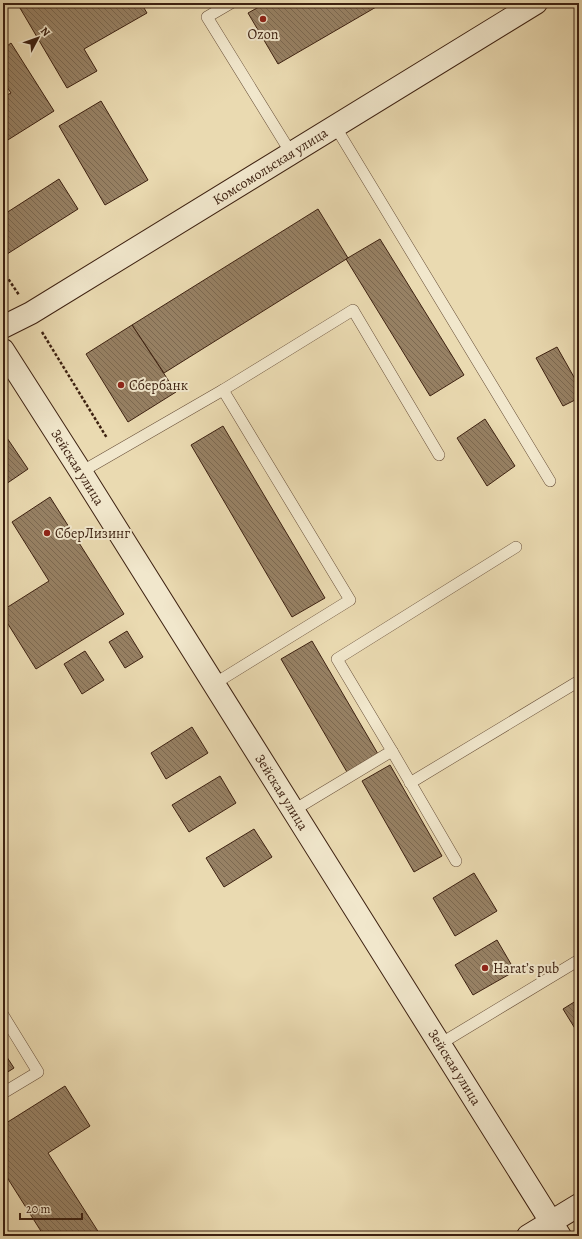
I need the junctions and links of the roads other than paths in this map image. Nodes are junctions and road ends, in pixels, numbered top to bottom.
1 (231, 3) edge
2 (536, 3) edge
3 (335, 126) junction
4 (291, 153) junction
5 (3, 327) edge
6 (3, 350) edge
7 (223, 390) junction
8 (439, 455) dead end
9 (81, 472) junction
10 (550, 480) dead end
11 (516, 547) dead end
12 (579, 681) edge
13 (214, 684) junction
14 (392, 751) junction
15 (410, 783) junction
16 (294, 810) junction
17 (456, 861) dead end
18 (579, 960) edge
19 (3, 1015) edge
20 (440, 1044) junction
21 (3, 1093) edge
22 (579, 1205) edge
23 (556, 1229) edge
24 (528, 1236) edge

1 - 4 lane
2 - 3 street, Комсомольская улица
3 - 4 street, Комсомольская улица
3 - 10 lane
4 - 5 street, Комсомольская улица
6 - 9 street, Зейская улица
7 - 8 lane
7 - 9 lane
7 - 13 lane
9 - 13 street, Зейская улица
11 - 14 lane
12 - 15 lane
13 - 16 street, Зейская улица
14 - 15 lane
14 - 16 lane
15 - 17 lane
16 - 20 street, Зейская улица
18 - 20 lane
19 - 21 lane
20 - 23 street, Зейская улица
22 - 23 street
23 - 24 street

